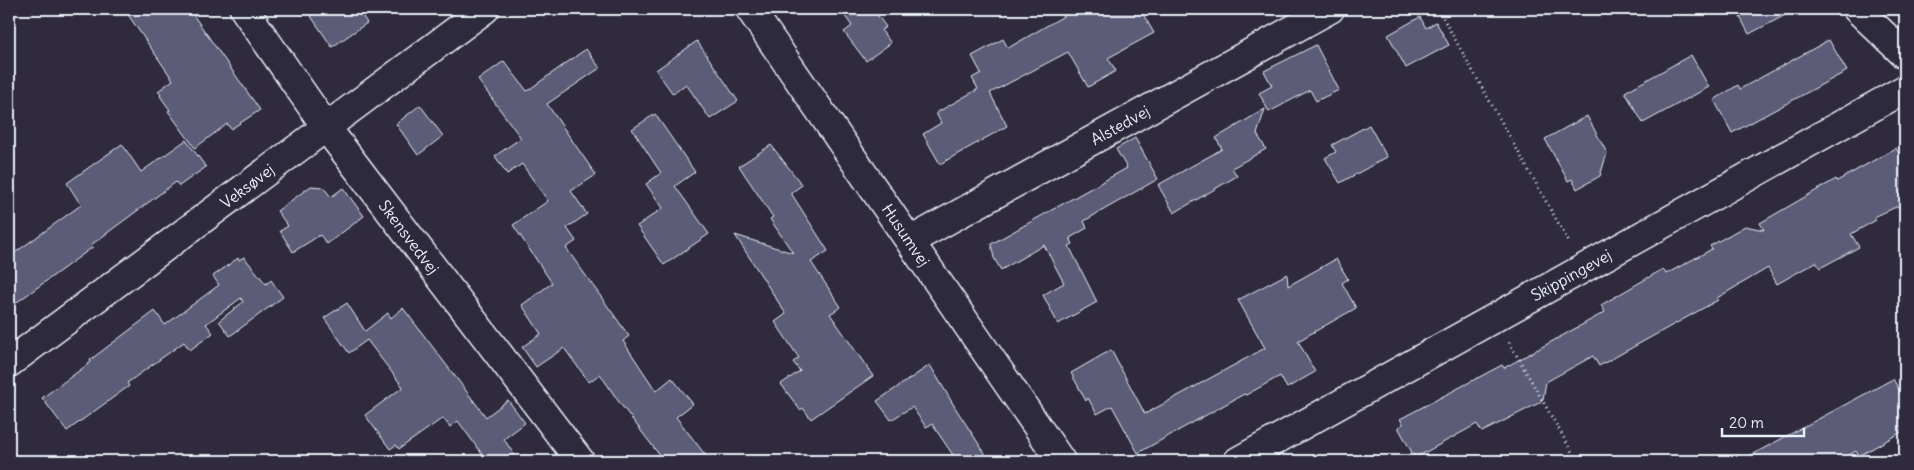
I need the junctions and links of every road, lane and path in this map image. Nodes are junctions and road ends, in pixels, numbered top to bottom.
1 (244, 9) edge
2 (485, 9) edge
3 (750, 9) edge
4 (1330, 9) edge
5 (1438, 9) edge
6 (1857, 9) edge
7 (1905, 55) edge
8 (1905, 89) edge
9 (326, 127) junction
10 (910, 242) junction
11 (1583, 268) junction
12 (1496, 317) junction
13 (9, 363) edge
14 (580, 461) edge
15 (1061, 461) edge
16 (1238, 461) edge
17 (1576, 461) edge

1 - 9 street, Skensvedvej
2 - 9 street, Veksøvej
3 - 10 street, Husumvej
4 - 10 street, Alstedvej
5 - 11 path
6 - 7 street
8 - 11 street, Skippingevej
9 - 13 street, Veksøvej
9 - 14 street, Skensvedvej
10 - 15 street, Husumvej
11 - 12 street, Skippingevej
12 - 16 street, Skippingevej
12 - 17 path

